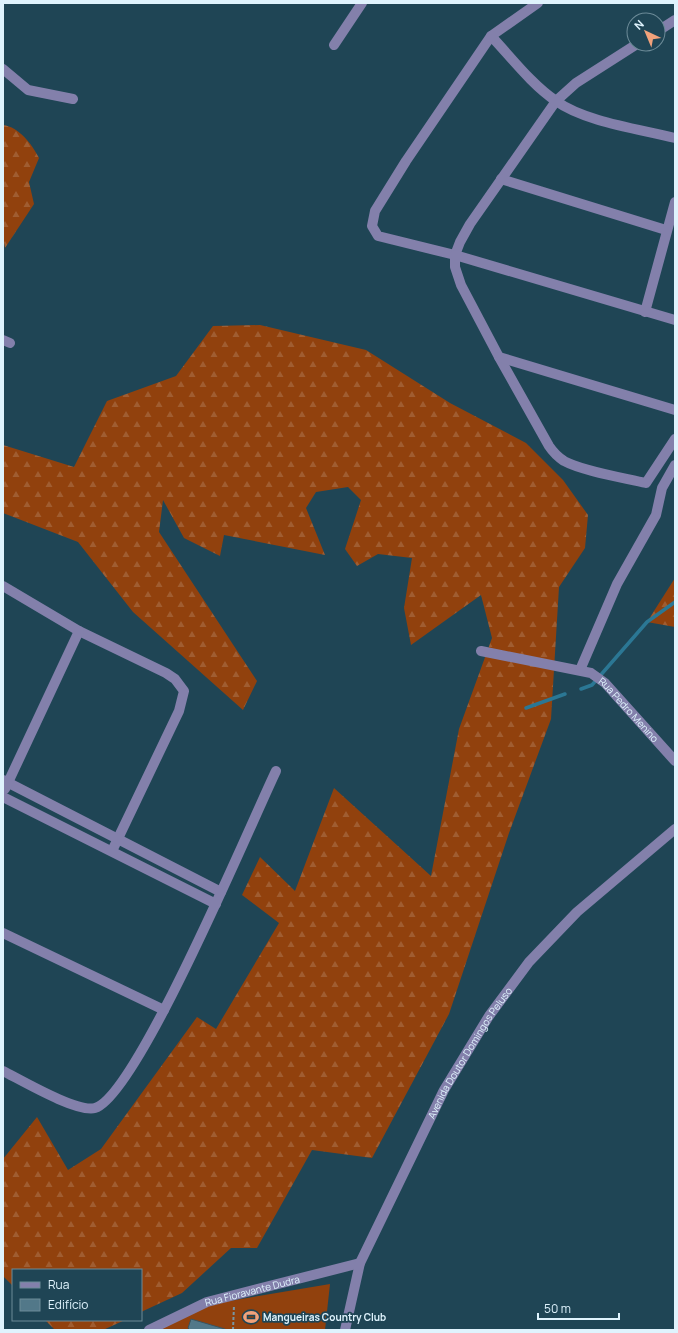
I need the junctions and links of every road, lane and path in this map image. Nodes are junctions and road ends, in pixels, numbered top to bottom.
1 (362, 3) edge
2 (538, 3) edge
3 (675, 20) edge
4 (666, 26) edge
5 (491, 36) junction
6 (334, 45) dead end
7 (626, 52) edge
8 (3, 69) edge
9 (73, 99) dead end
10 (556, 101) junction
11 (675, 138) edge
12 (501, 179) junction
13 (675, 202) edge
14 (666, 230) junction
15 (455, 256) junction
16 (645, 312) junction
17 (675, 320) edge
18 (499, 357) junction
19 (675, 410) edge
20 (675, 439) edge
21 (675, 465) edge
22 (646, 483) junction
23 (662, 488) junction
24 (3, 586) edge
25 (79, 631) junction
26 (481, 651) dead end
27 (580, 670) junction
28 (675, 761) edge
29 (276, 771) dead end
30 (5, 781) edge
31 (3, 796) edge
32 (675, 829) edge
33 (118, 840) junction
34 (112, 851) junction
35 (221, 892) junction
36 (216, 904) junction
37 (3, 933) edge
38 (164, 1010) junction
39 (3, 1071) edge
40 (360, 1263) junction
41 (235, 1294) junction
42 (150, 1330) edge
43 (233, 1330) edge
44 (346, 1330) edge

1 - 6 street
2 - 5 street
3 - 4 street
5 - 10 street
5 - 15 street
7 - 10 street
8 - 9 street
10 - 11 street
10 - 12 street
12 - 14 street
12 - 15 street
13 - 14 street
14 - 16 street
15 - 16 street
15 - 18 street
16 - 17 street
18 - 19 street
18 - 22 street
20 - 22 street
21 - 23 street
22 - 23 street
23 - 27 street
24 - 25 street
25 - 30 street
25 - 33 street
26 - 27 street, Rua Pedro Menino
27 - 28 street, Rua Pedro Menino
29 - 35 street
30 - 31 street
30 - 33 street
31 - 34 street
32 - 40 street, Avenida Doutor Domingos Peluso
33 - 34 street
33 - 35 street
34 - 36 street
35 - 36 street
36 - 38 street
37 - 38 street
38 - 39 street
40 - 41 street, Rua Fioravante Dudra
40 - 44 street, Avenida Doutor Domingos Peluso
41 - 42 street, Rua Fioravante Dudra
41 - 43 path

